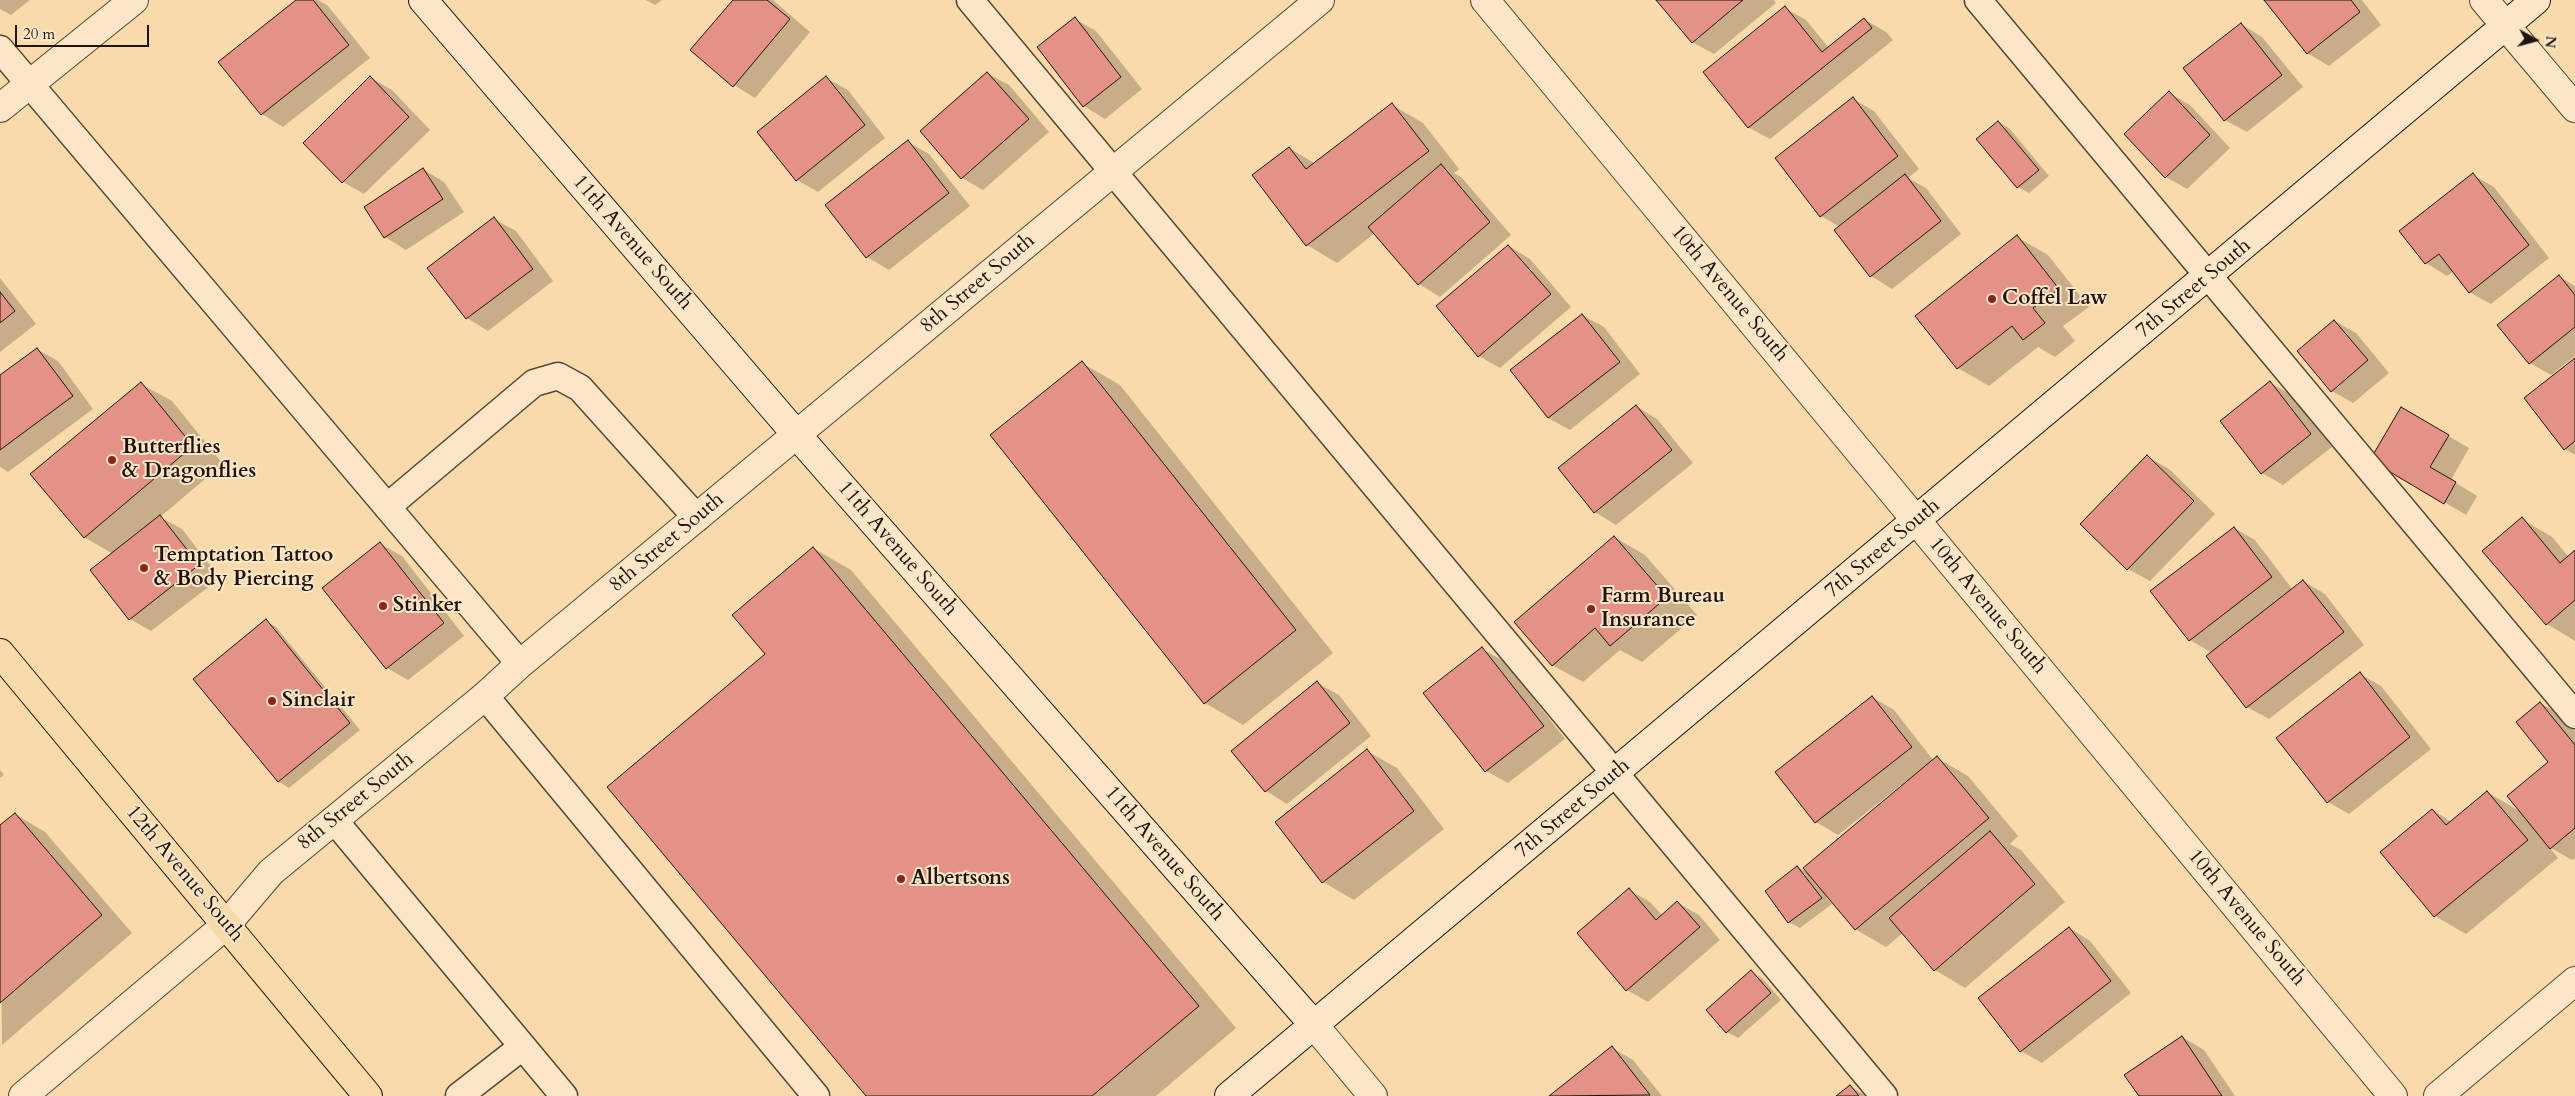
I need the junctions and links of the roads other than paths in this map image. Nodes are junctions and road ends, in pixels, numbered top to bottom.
1 (134, 0) edge
2 (423, 0) edge
3 (970, 0) edge
4 (1320, 0) edge
5 (1485, 0) edge
6 (1978, 0) edge
7 (2484, 0) edge
8 (2536, 0) edge
9 (2506, 26) junction
10 (0, 49) edge
11 (30, 84) junction
12 (0, 108) edge
13 (2575, 108) edge
14 (1113, 172) junction
15 (2208, 277) junction
16 (796, 434) junction
17 (387, 507) junction
18 (697, 518) junction
19 (1917, 520) junction
20 (0, 653) edge
21 (520, 664) junction
22 (486, 696) junction
23 (2575, 715) edge
24 (1614, 774) junction
25 (334, 820) junction
26 (226, 926) junction
27 (2575, 981) edge
28 (1314, 1025) junction
29 (522, 1046) junction
30 (23, 1096) edge
31 (368, 1096) edge
32 (459, 1096) edge
33 (564, 1096) edge
34 (816, 1096) edge
35 (1229, 1096) edge
36 (1373, 1096) edge
37 (1884, 1096) edge
38 (2394, 1096) edge
39 (2438, 1096) edge

1 - 11 street
2 - 16 street, 11th Avenue South
3 - 14 lane
4 - 14 street, 8th Street South
5 - 19 street, 10th Avenue South
6 - 15 lane
7 - 9 street
8 - 9 street, 7th Street South
9 - 13 street
9 - 15 street, 7th Street South
10 - 11 lane
11 - 12 street
11 - 17 lane
14 - 16 street, 8th Street South
14 - 24 lane
15 - 19 street, 7th Street South
15 - 23 lane
16 - 18 street, 8th Street South
16 - 28 street, 11th Avenue South
17 - 18 lane
17 - 21 lane
18 - 21 street, 8th Street South
19 - 24 street, 7th Street South
19 - 38 street, 10th Avenue South
20 - 26 main road, 12th Avenue South
21 - 22 street, 8th Street South
22 - 25 street, 8th Street South
22 - 34 lane
24 - 28 street, 7th Street South
24 - 37 lane
25 - 26 street, 8th Street South
25 - 29 lane
26 - 30 street, 8th Street South
26 - 31 main road, 12th Avenue South
27 - 39 street
28 - 35 street, 7th Street South
28 - 36 street, 11th Avenue South
29 - 32 lane
29 - 33 lane

